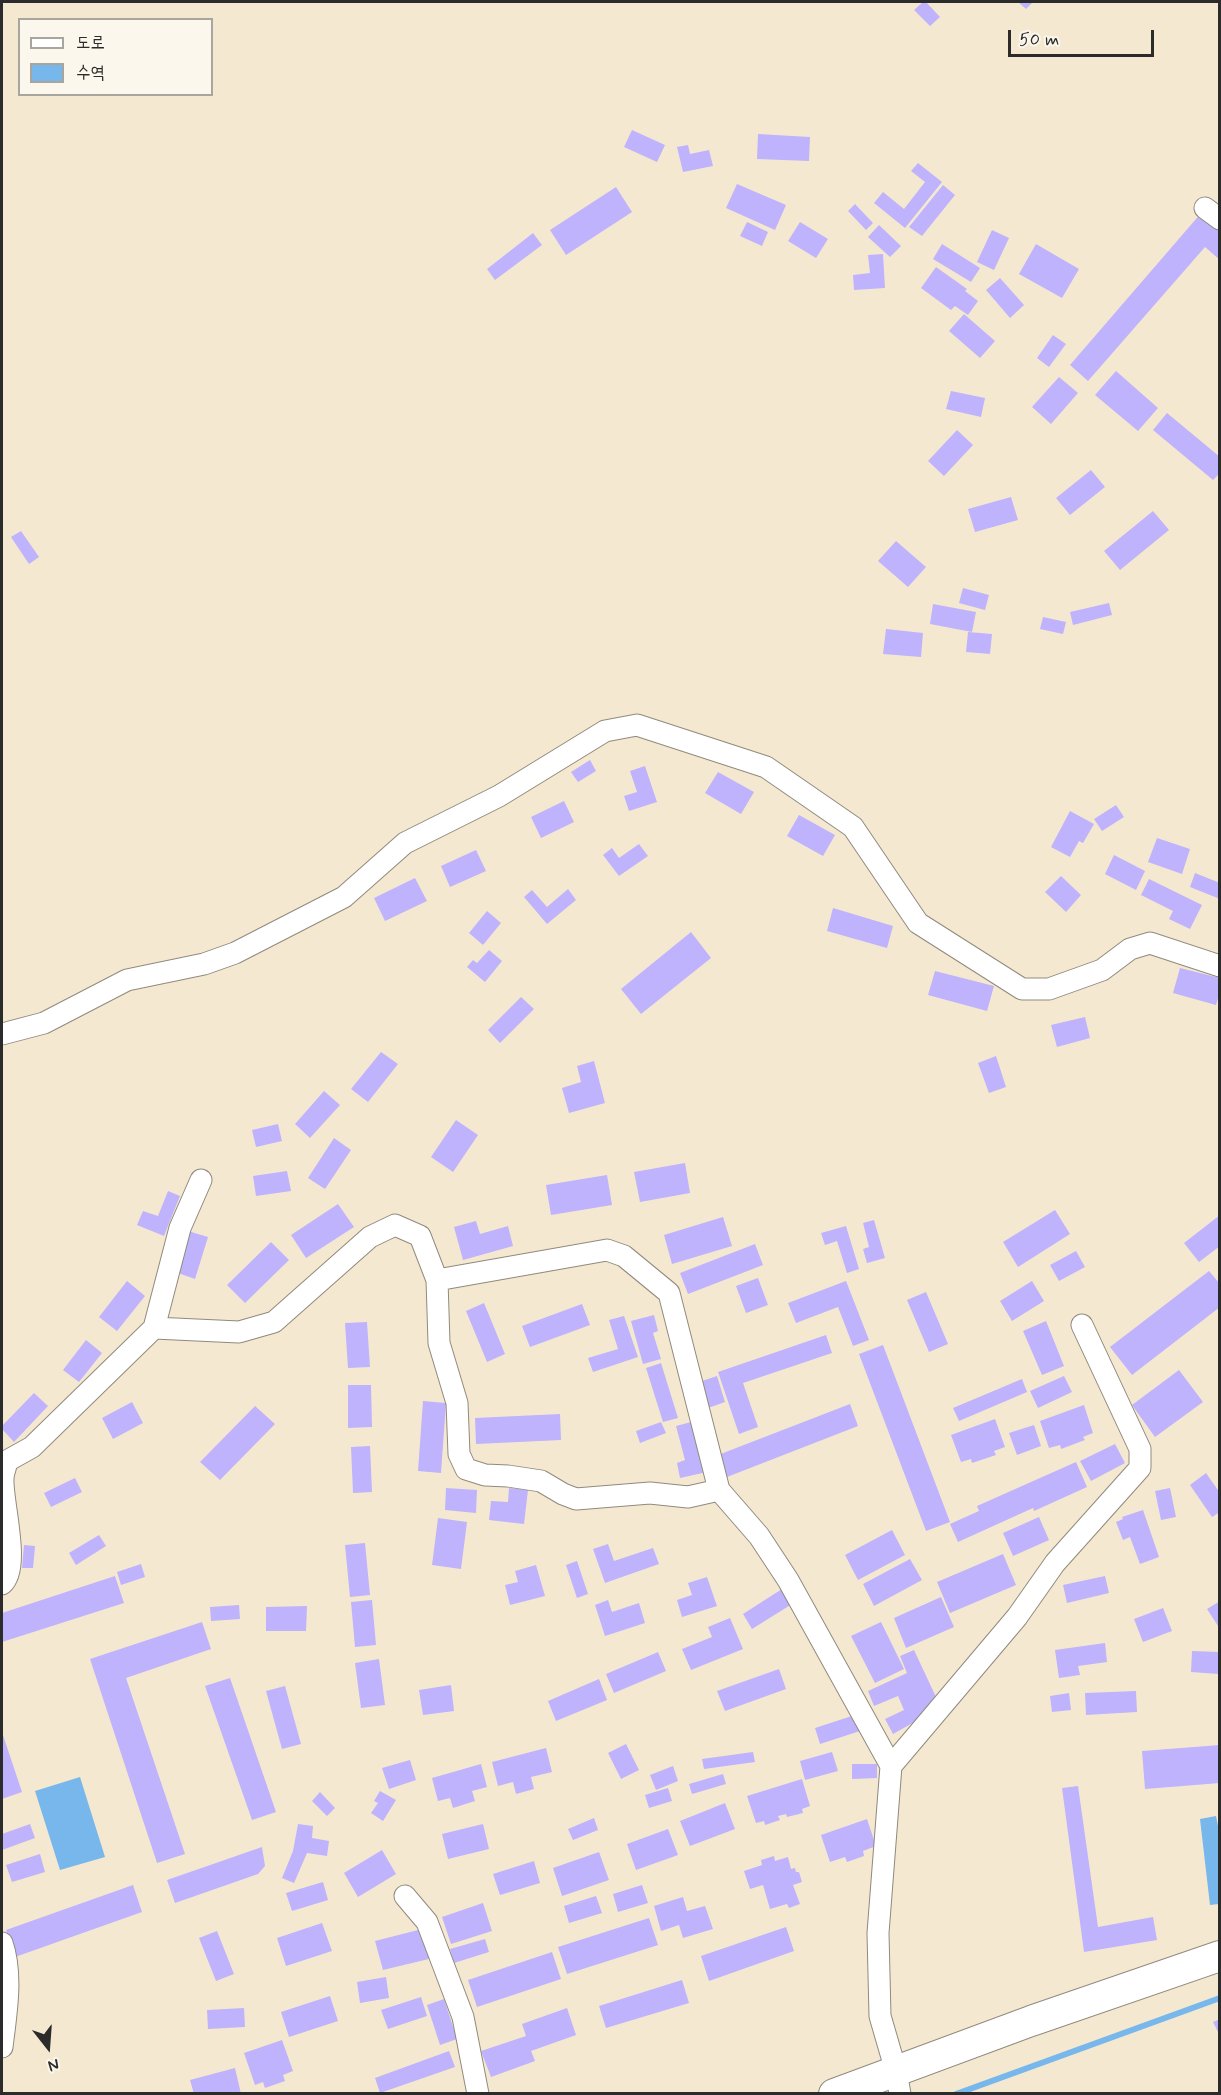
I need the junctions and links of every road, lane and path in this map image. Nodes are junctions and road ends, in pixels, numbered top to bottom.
1 (1220, 966) edge
2 (2, 1034) edge
3 (201, 1180) dead end
4 (437, 1280) junction
5 (1082, 1325) dead end
6 (154, 1328) junction
7 (719, 1490) junction
8 (2, 1584) edge
9 (891, 1766) junction
10 (405, 1896) dead end
11 (2, 1943) edge
12 (1220, 1956) edge
13 (2, 2047) edge
14 (898, 2082) edge
15 (478, 2094) edge
16 (834, 2094) edge

1 - 2 street
3 - 6 street
4 - 6 street
4 - 7 street
4 - 7 street
5 - 9 street
6 - 8 street
7 - 9 street
9 - 14 street
10 - 15 street
11 - 13 street
12 - 14 main road
14 - 16 main road

